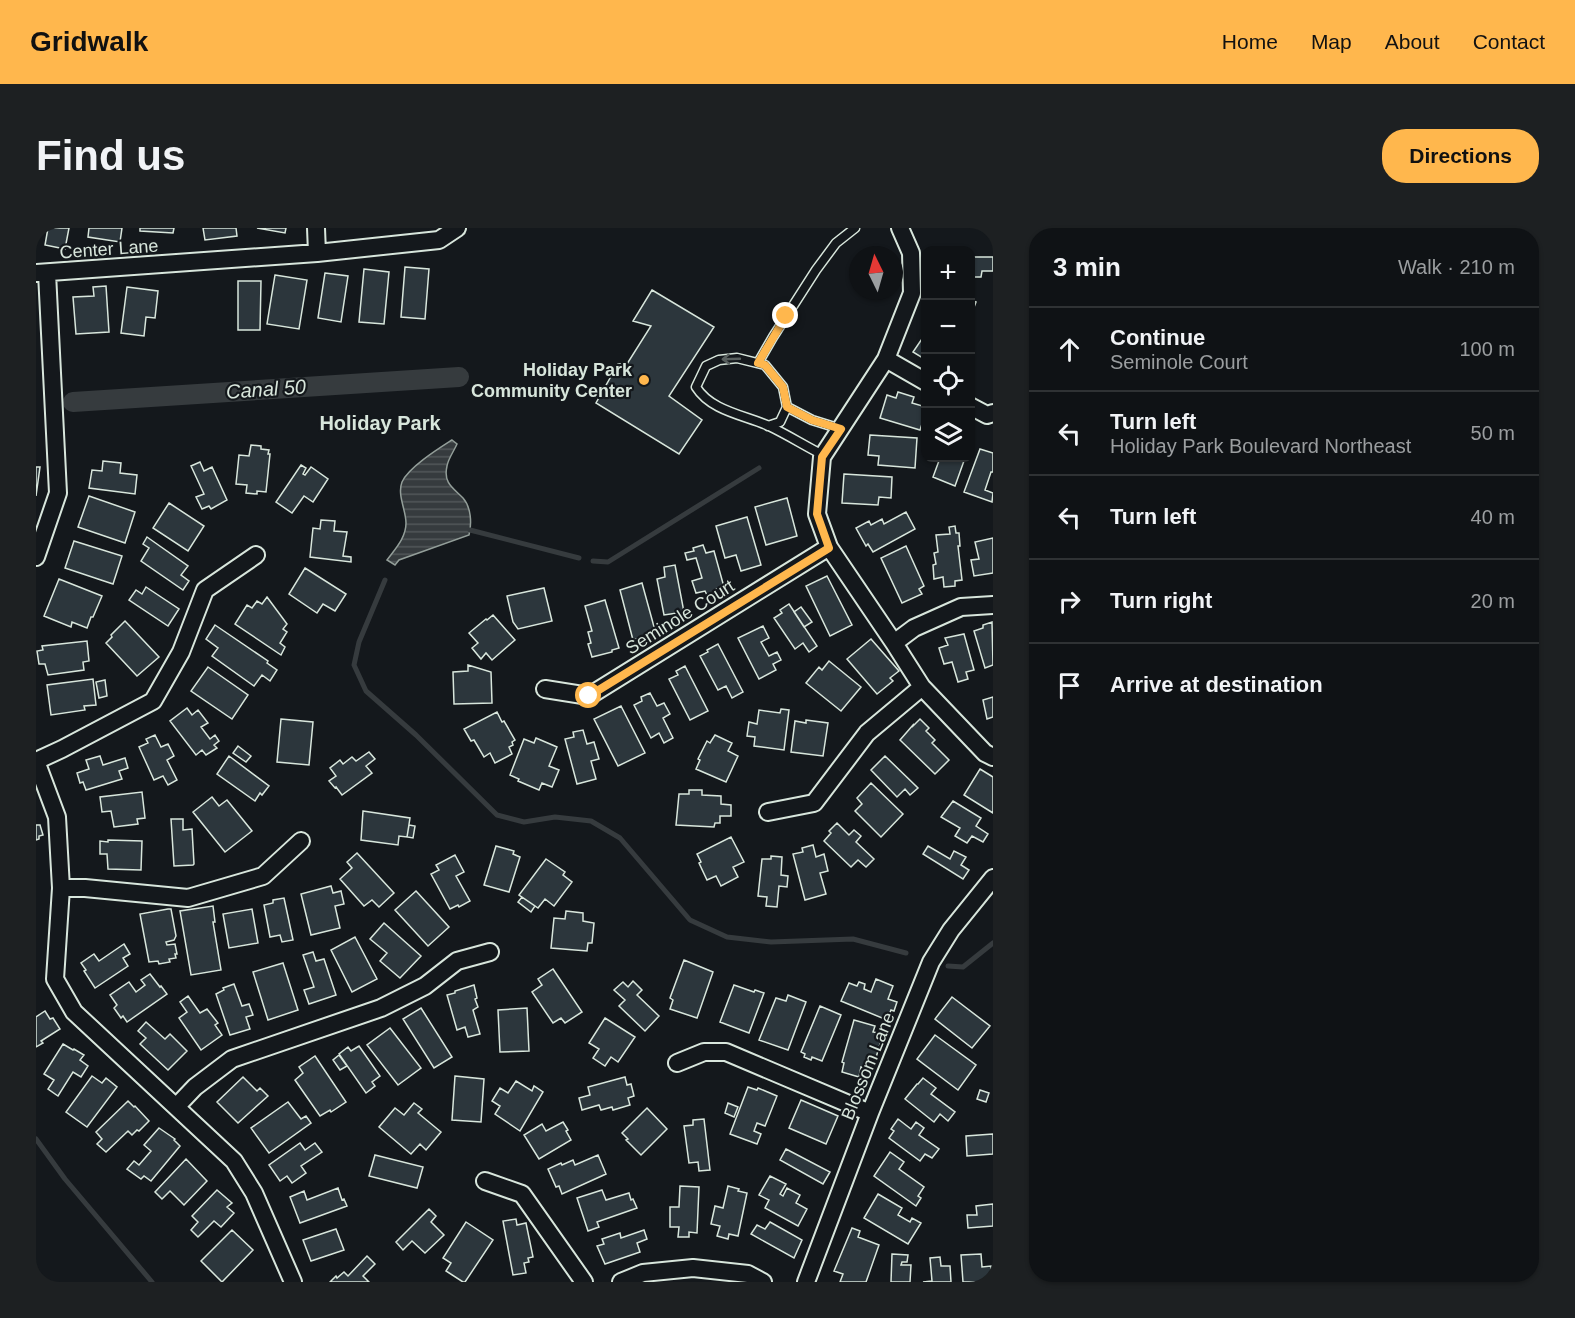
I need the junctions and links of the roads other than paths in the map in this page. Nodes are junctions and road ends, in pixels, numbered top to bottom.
1 (316, 228) edge
2 (457, 228) edge
3 (855, 228) edge
4 (900, 228) edge
5 (317, 253) junction
6 (41, 273) edge
7 (886, 359) junction
8 (758, 363) junction
9 (921, 379) edge
10 (787, 407) junction
11 (974, 408) edge
12 (993, 413) edge
13 (768, 426) junction
14 (841, 429) junction
15 (823, 455) junction
16 (829, 548) junction
17 (256, 555) dead end
18 (36, 556) edge
19 (993, 605) edge
20 (894, 643) junction
21 (922, 687) junction
22 (545, 689) dead end
23 (993, 757) edge
24 (36, 761) edge
25 (768, 812) dead end
26 (301, 841) dead end
27 (993, 878) edge
28 (61, 888) junction
29 (490, 952) dead end
30 (677, 1064) dead end
31 (176, 1107) junction
32 (870, 1113) junction
33 (485, 1181) dead end
34 (292, 1282) edge
35 (584, 1282) edge
36 (621, 1282) edge
37 (763, 1282) edge
38 (806, 1282) edge

1 - 5 street
2 - 5 street, Center Lane
3 - 8 lane
4 - 7 street
5 - 6 street, Center Lane
6 - 18 street
7 - 9 street
7 - 14 street
8 - 10 lane
8 -> 13 lane
10 - 13 lane
10 - 14 lane
11 - 12 street
13 - 15 lane
14 - 15 street
15 - 16 street
16 - 20 street
16 - 22 street, Seminole Court
17 - 24 street
19 - 20 street
20 - 21 street
21 - 23 street
21 - 25 street
24 - 28 street
26 - 28 street
27 - 32 street, Blossom Lane
28 - 31 street
29 - 31 street
30 - 32 street
31 - 34 street
32 - 38 street, Blossom Lane
33 - 35 street
36 - 37 street

